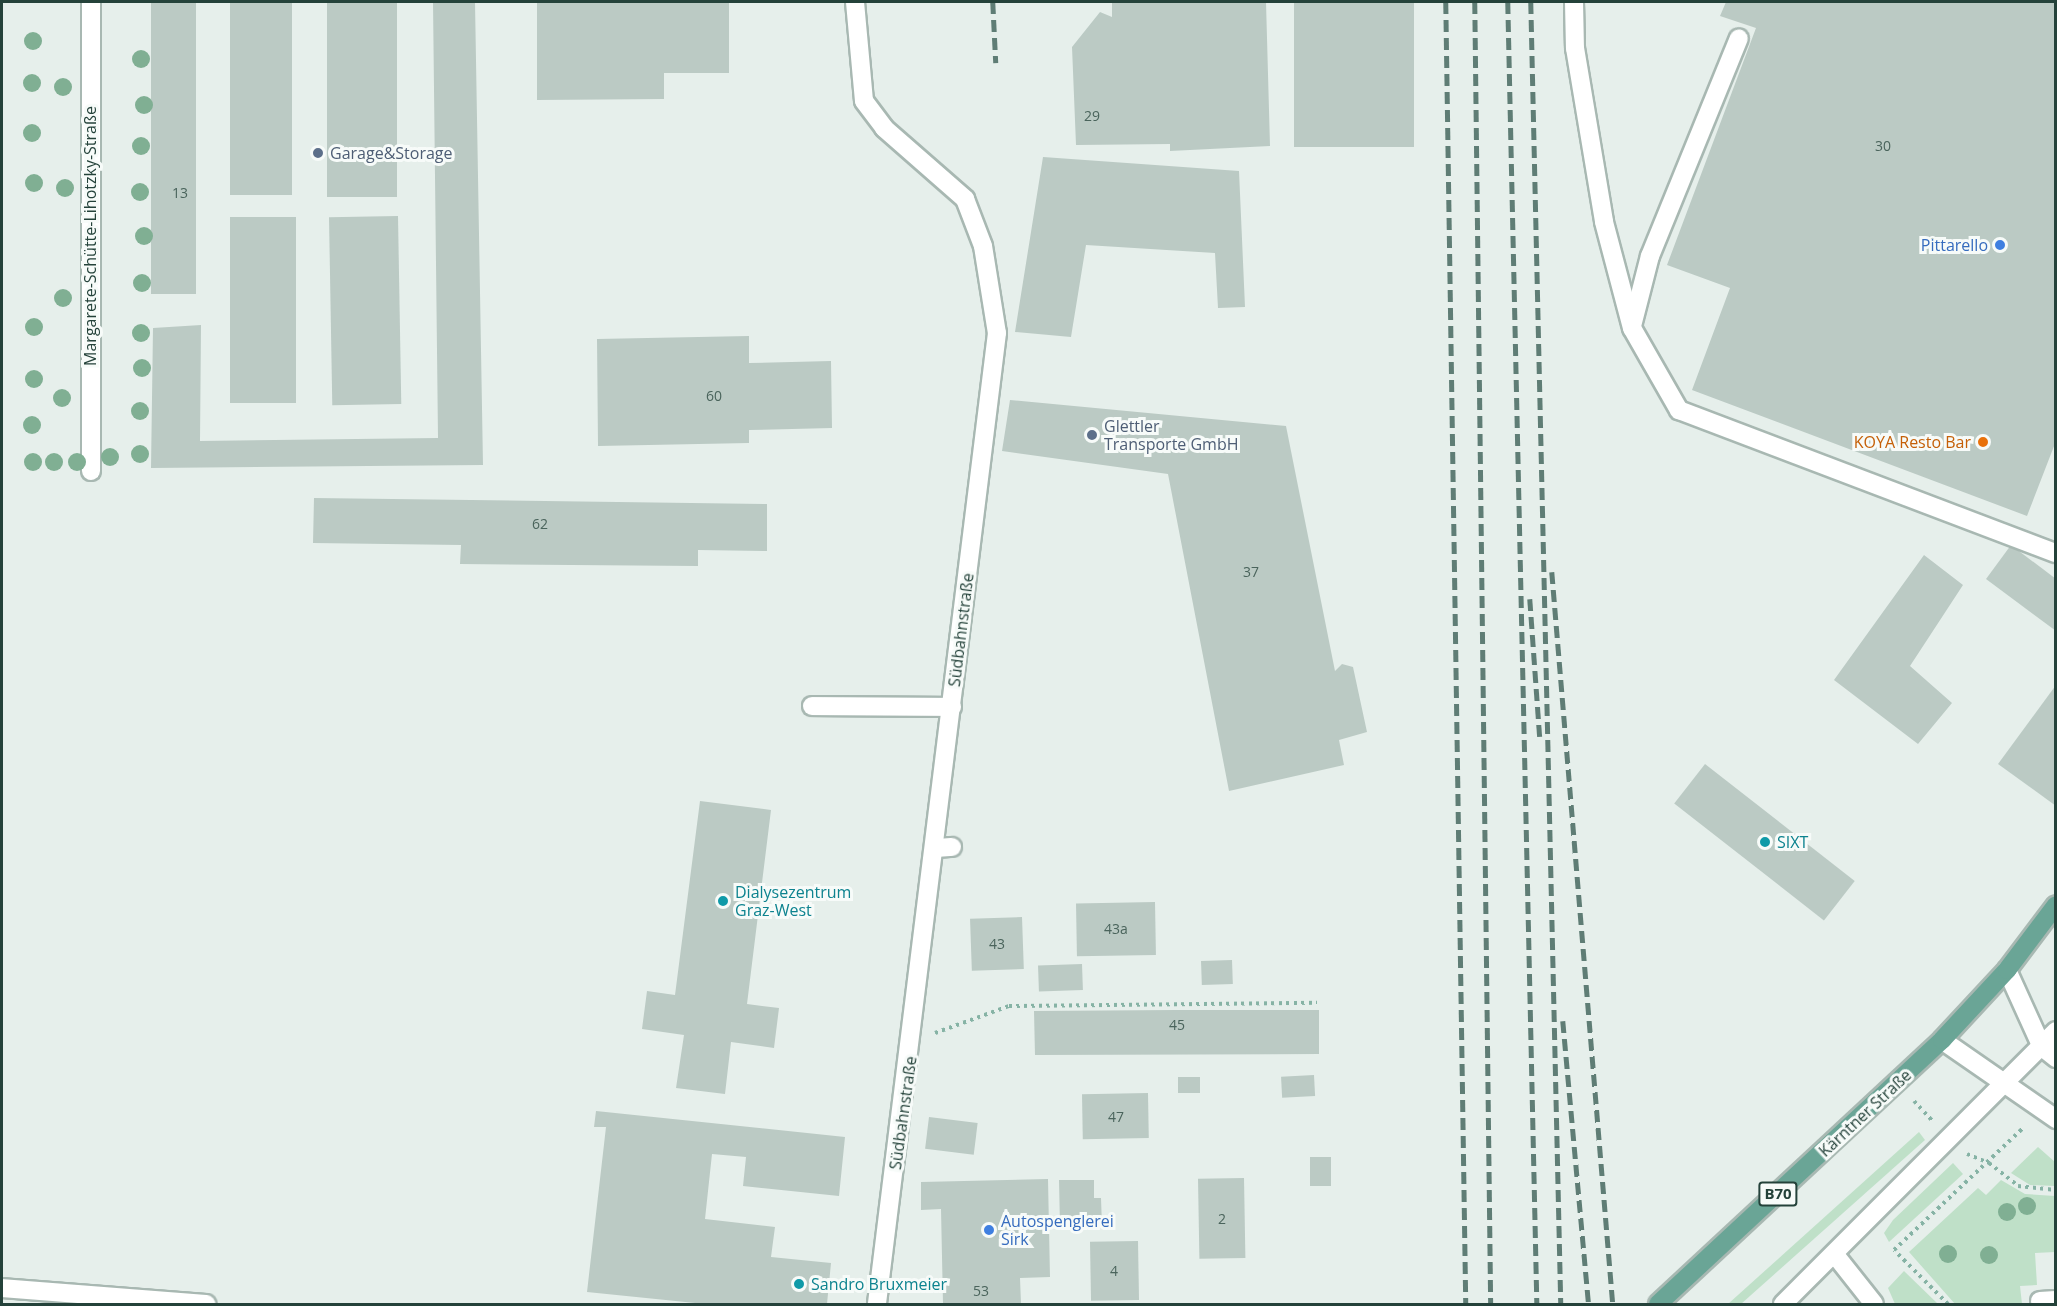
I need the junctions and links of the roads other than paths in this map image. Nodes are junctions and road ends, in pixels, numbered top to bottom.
1 (91, 2) edge
2 (855, 2) edge
3 (1574, 2) edge
4 (1739, 38) dead end
5 (1632, 328) junction
6 (91, 471) dead end
7 (2055, 553) edge
8 (812, 706) dead end
9 (952, 707) junction
10 (2055, 905) edge
11 (2007, 970) junction
12 (2055, 1030) edge
13 (1942, 1040) junction
14 (2049, 1053) edge
15 (2006, 1081) junction
16 (2055, 1119) edge
17 (1836, 1256) junction
18 (2, 1288) edge
19 (200, 1304) edge
20 (206, 1305) edge
21 (877, 1305) edge
22 (1658, 1305) edge
23 (1783, 1305) edge
24 (1874, 1305) edge

1 - 6 street, Margarete-Schütte-Lihotzky-Straße
2 - 9 street, Südbahnstraße
3 - 5 street
4 - 5 street
5 - 7 street
8 - 9 street
9 - 21 street, Südbahnstraße
10 - 11 main road, Kärntner Straße / B70
11 - 13 main road, Kärntner Straße / B70
11 - 14 street
12 - 14 street
13 - 15 street
13 - 22 main road, Kärntner Straße / B70
14 - 15 street
15 - 16 street
15 - 17 street
17 - 23 street
17 - 24 street
18 - 19 street
19 - 20 street

